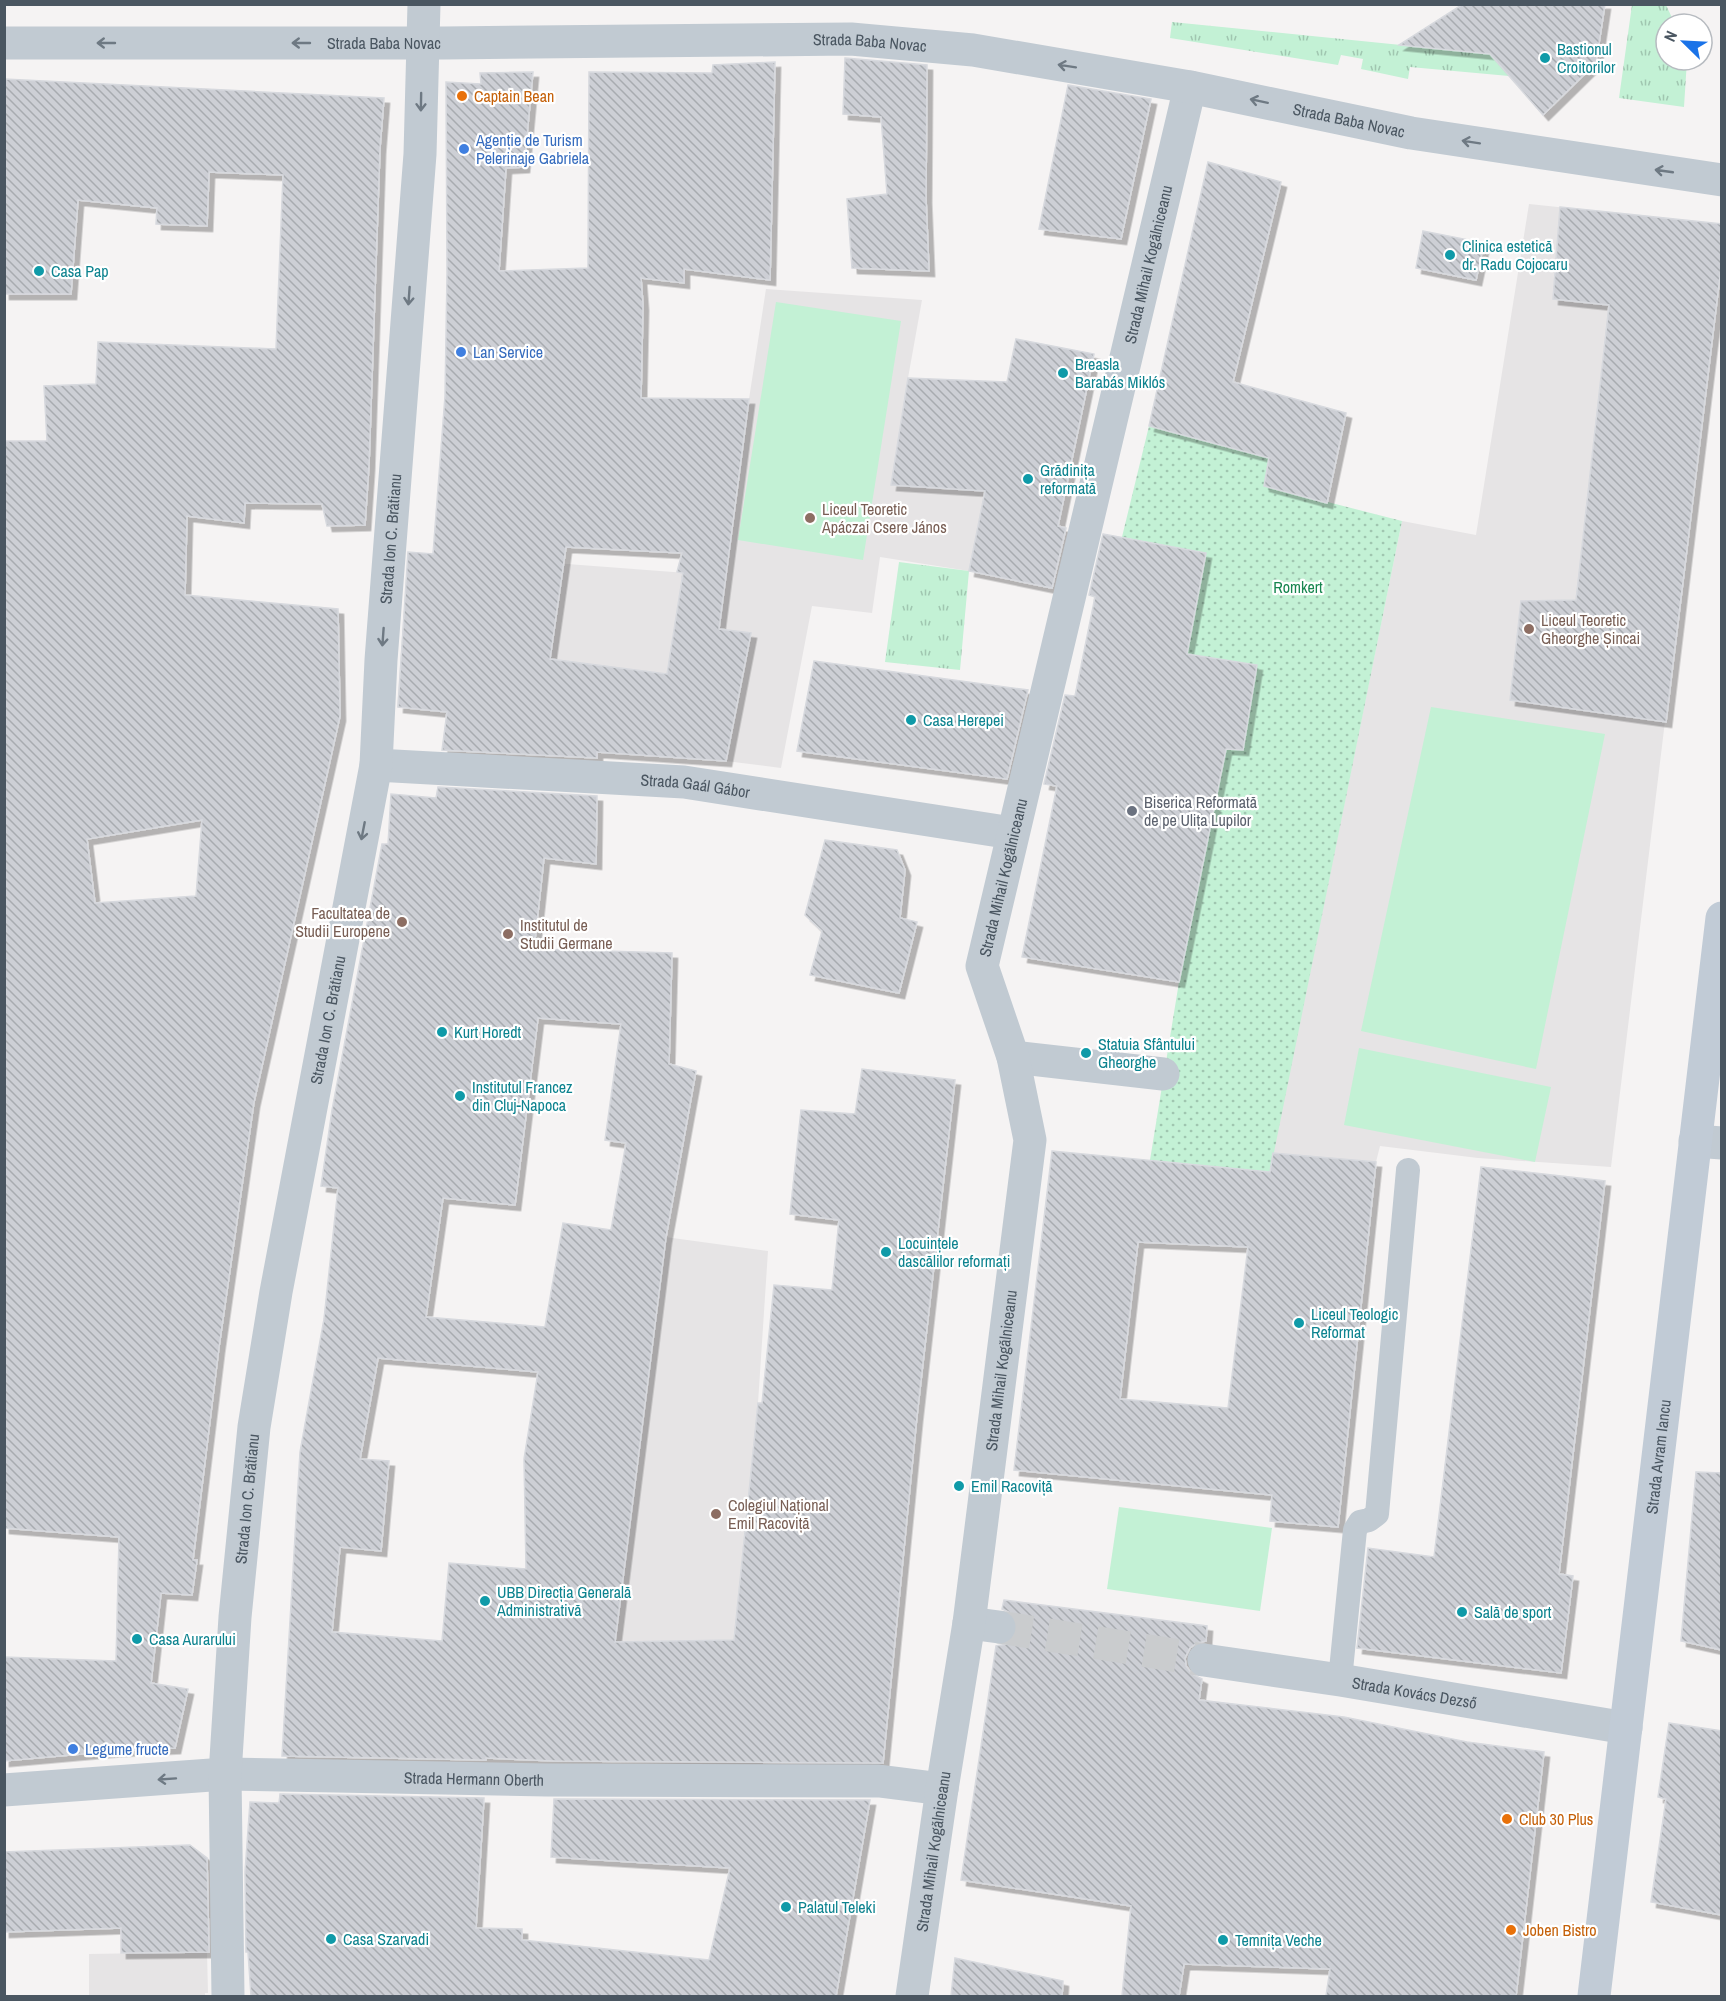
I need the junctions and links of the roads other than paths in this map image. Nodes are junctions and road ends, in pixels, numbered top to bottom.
1 (424, 4) edge
2 (4, 43) edge
3 (423, 43) junction
4 (1190, 87) junction
5 (1722, 180) edge
6 (376, 765) junction
7 (1012, 833) junction
8 (1722, 918) edge
9 (1013, 1057) junction
10 (1163, 1074) dead end
11 (1708, 1142) edge
12 (1408, 1170) dead end
13 (1204, 1660) tunnel mouth
14 (1340, 1680) junction
15 (1626, 1728) junction
16 (225, 1774) junction
17 (942, 1789) junction
18 (4, 1790) edge
19 (228, 1996) edge
20 (912, 1996) edge
21 (1594, 1996) edge

1 - 3 street, Strada Ion C. Brătianu
3 -> 2 street, Strada Baba Novac
4 -> 3 street, Strada Baba Novac
3 -> 6 street, Strada Ion C. Brătianu
5 -> 4 street, Strada Baba Novac
4 - 7 street, Strada Mihail Kogălniceanu
6 - 7 street, Strada Gaál Gábor
6 -> 16 street, Strada Ion C. Brătianu
7 - 9 street, Strada Mihail Kogălniceanu
8 - 11 main road, Strada Avram Iancu
9 - 10 street
9 - 17 street, Strada Mihail Kogălniceanu
11 - 15 main road, Strada Avram Iancu
12 - 14 lane
13 - 14 street, Strada Kovács Dezső
14 - 15 street, Strada Kovács Dezső
15 - 21 main road, Strada Avram Iancu
16 - 17 street, Strada Hermann Oberth
16 -> 18 street, Strada Hermann Oberth
16 - 19 street, Strada Ion C. Brătianu
17 - 20 street, Strada Mihail Kogălniceanu

